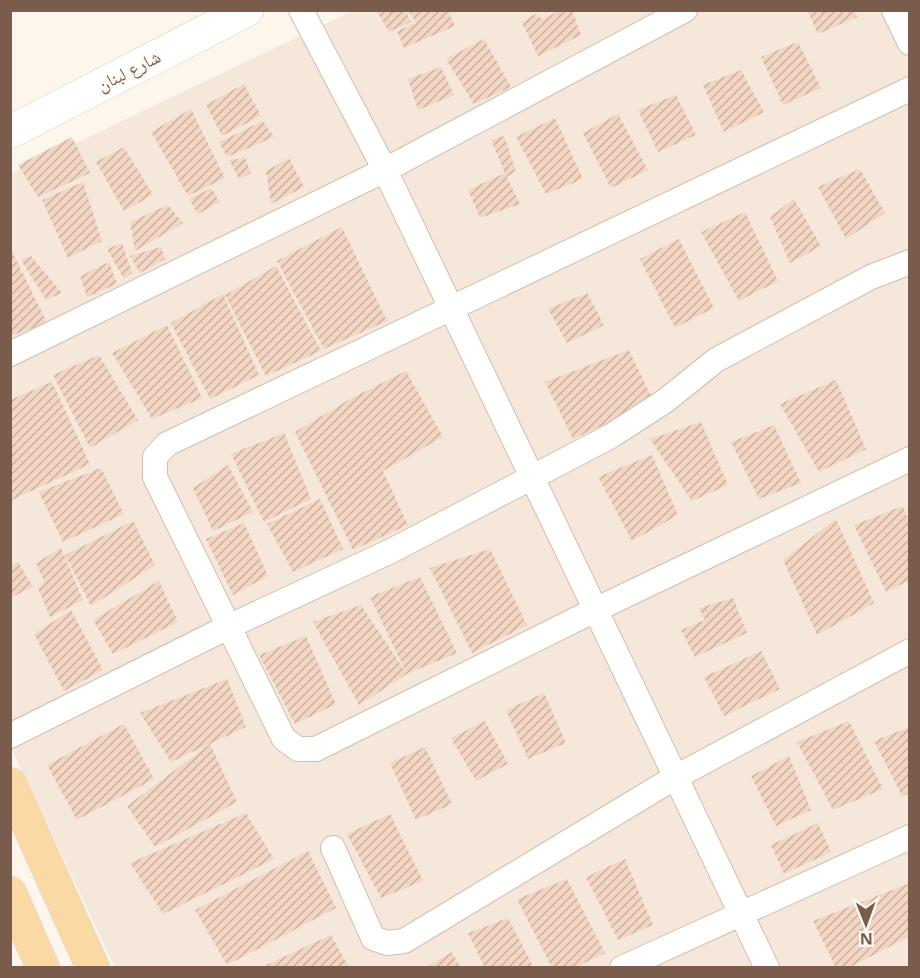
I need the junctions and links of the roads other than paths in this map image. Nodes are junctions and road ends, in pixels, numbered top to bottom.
1 (247, 10) edge
2 (301, 10) edge
3 (685, 10) edge
4 (894, 10) edge
5 (909, 43) edge
6 (909, 89) edge
7 (10, 132) edge
8 (385, 170) junction
9 (909, 262) edge
10 (451, 308) junction
11 (10, 354) edge
12 (909, 459) edge
13 (533, 476) junction
14 (595, 610) junction
15 (230, 626) junction
16 (909, 651) edge
17 (10, 736) edge
18 (674, 778) junction
19 (10, 784) edge
20 (909, 837) edge
21 (333, 848) dead end
22 (10, 893) edge
23 (740, 913) junction
24 (43, 968) edge
25 (93, 968) edge
26 (622, 968) edge
27 (767, 968) edge

1 - 7 street, شارع لبنان
2 - 8 street
3 - 8 street
4 - 5 street
6 - 10 street
8 - 10 street
8 - 11 street
9 - 13 street
10 - 13 street
10 - 15 street
12 - 14 street
13 - 14 street
13 - 15 street
14 - 15 street
14 - 18 street
15 - 17 street
16 - 18 street
18 - 21 street
18 - 23 street
19 - 25 main road
20 - 23 street
22 - 24 main road
23 - 26 street
23 - 27 street

